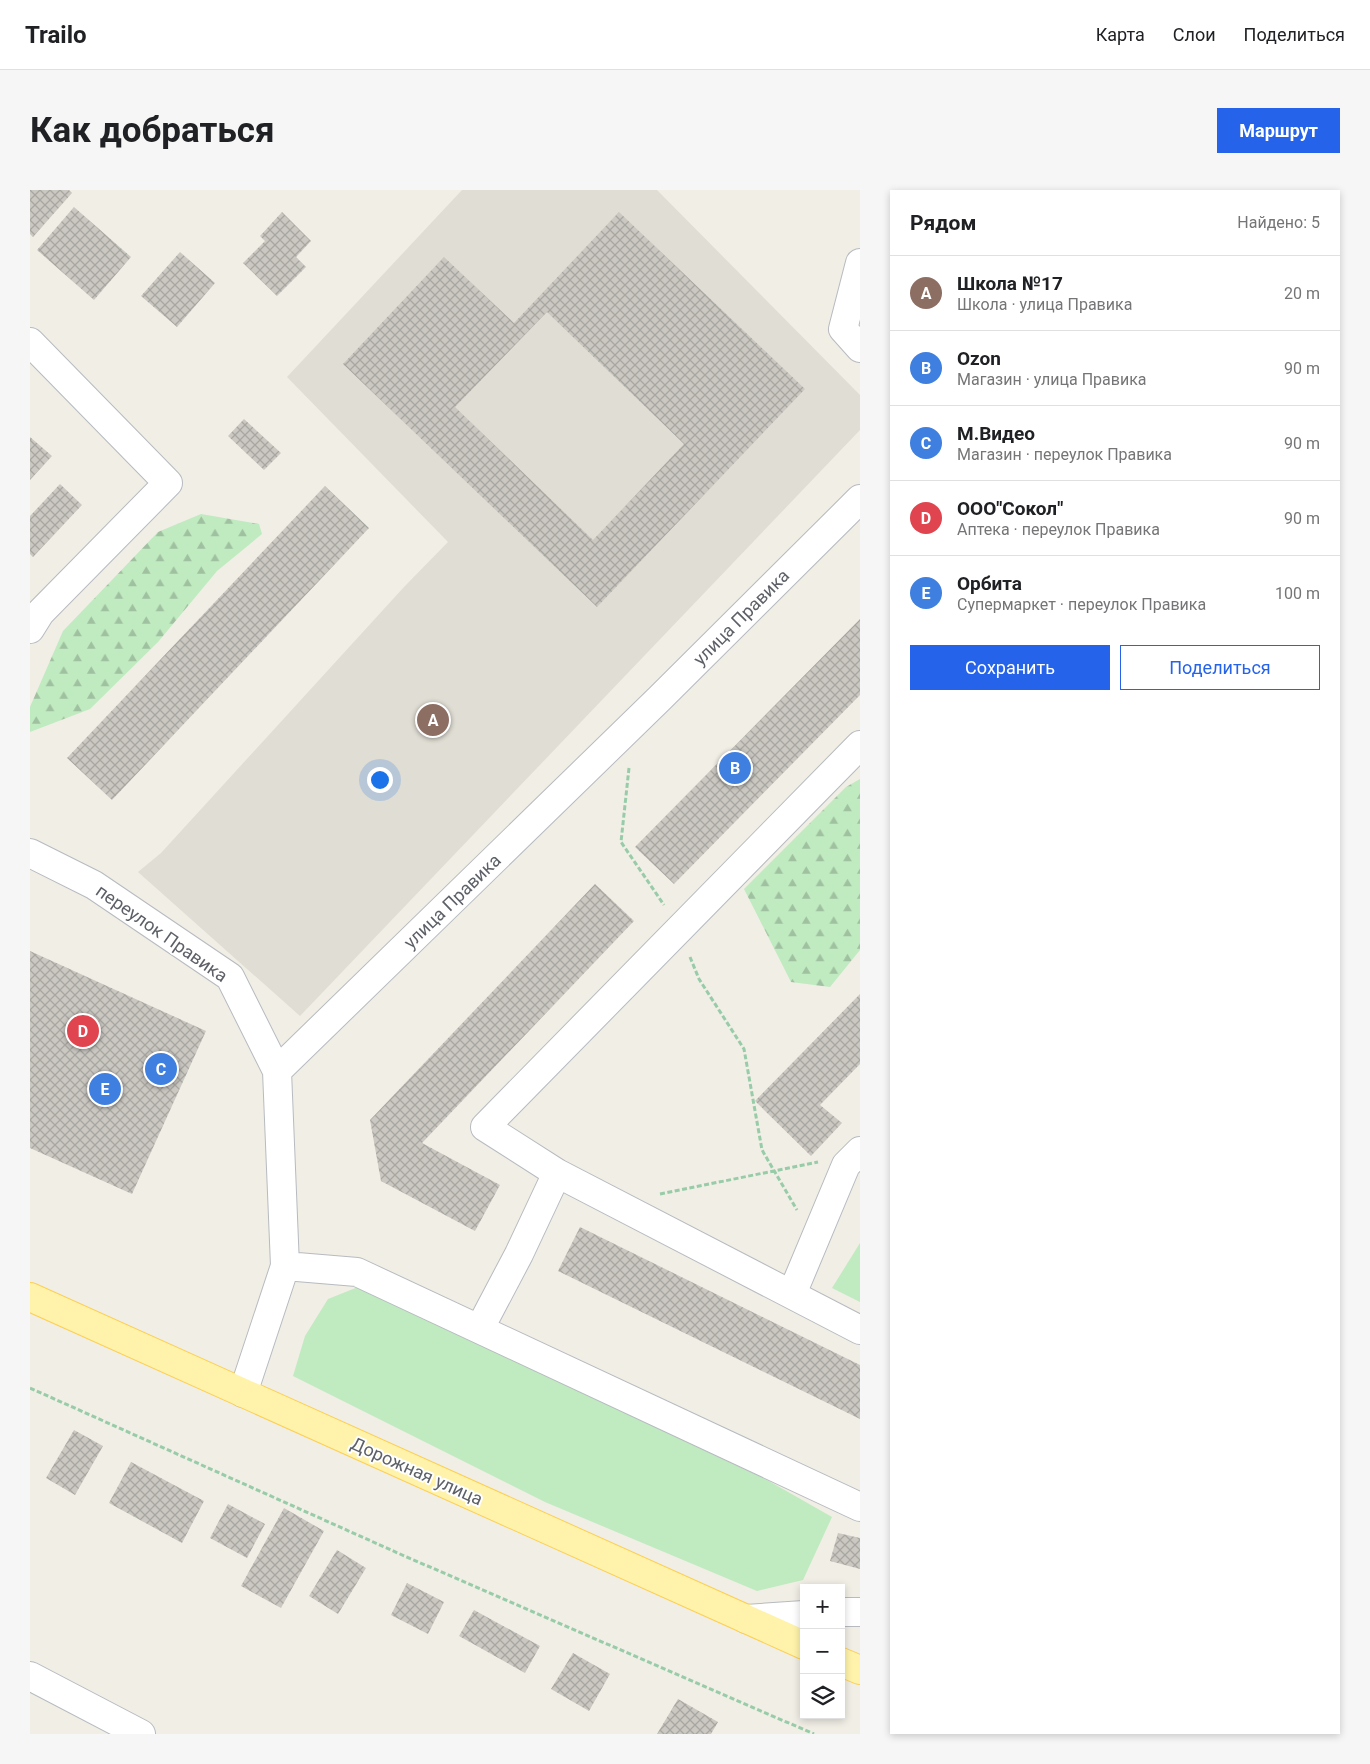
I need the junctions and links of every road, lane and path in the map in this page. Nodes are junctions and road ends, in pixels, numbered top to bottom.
1 (860, 263) edge
2 (30, 342) edge
3 (860, 348) edge
4 (860, 499) edge
5 (30, 629) edge
6 (860, 746) edge
7 (629, 767) dead end
8 (30, 853) edge
9 (679, 929) junction
10 (277, 1071) junction
11 (858, 1153) edge
12 (774, 1171) junction
13 (557, 1173) junction
14 (614, 1203) junction
15 (815, 1240) junction
16 (285, 1266) junction
17 (792, 1294) junction
18 (30, 1298) edge
19 (480, 1328) junction
20 (860, 1330) edge
21 (30, 1388) edge
22 (243, 1393) junction
23 (860, 1507) edge
24 (845, 1612) edge
25 (860, 1612) edge
26 (800, 1615) edge
27 (746, 1619) junction
28 (800, 1643) edge
29 (845, 1664) edge
30 (860, 1670) edge
31 (30, 1676) edge
32 (141, 1734) edge
33 (814, 1734) edge

1 - 3 street
2 - 5 street
4 - 10 street, улица Правика
6 - 9 street
7 - 9 path
8 - 10 street, переулок Правика
9 - 12 path
9 - 13 street
10 - 16 street
11 - 12 path
11 - 15 street
12 - 14 path
12 - 15 path
13 - 14 street
13 - 19 street
14 - 17 street
15 - 17 street
16 - 19 street
16 - 22 street
17 - 20 street
18 - 22 main road, Дорожная улица
19 - 23 street
21 - 33 path
22 - 27 main road, Дорожная улица
24 - 25 street
26 - 27 street
27 - 28 main road, Дорожная улица
29 - 30 main road
31 - 32 street

